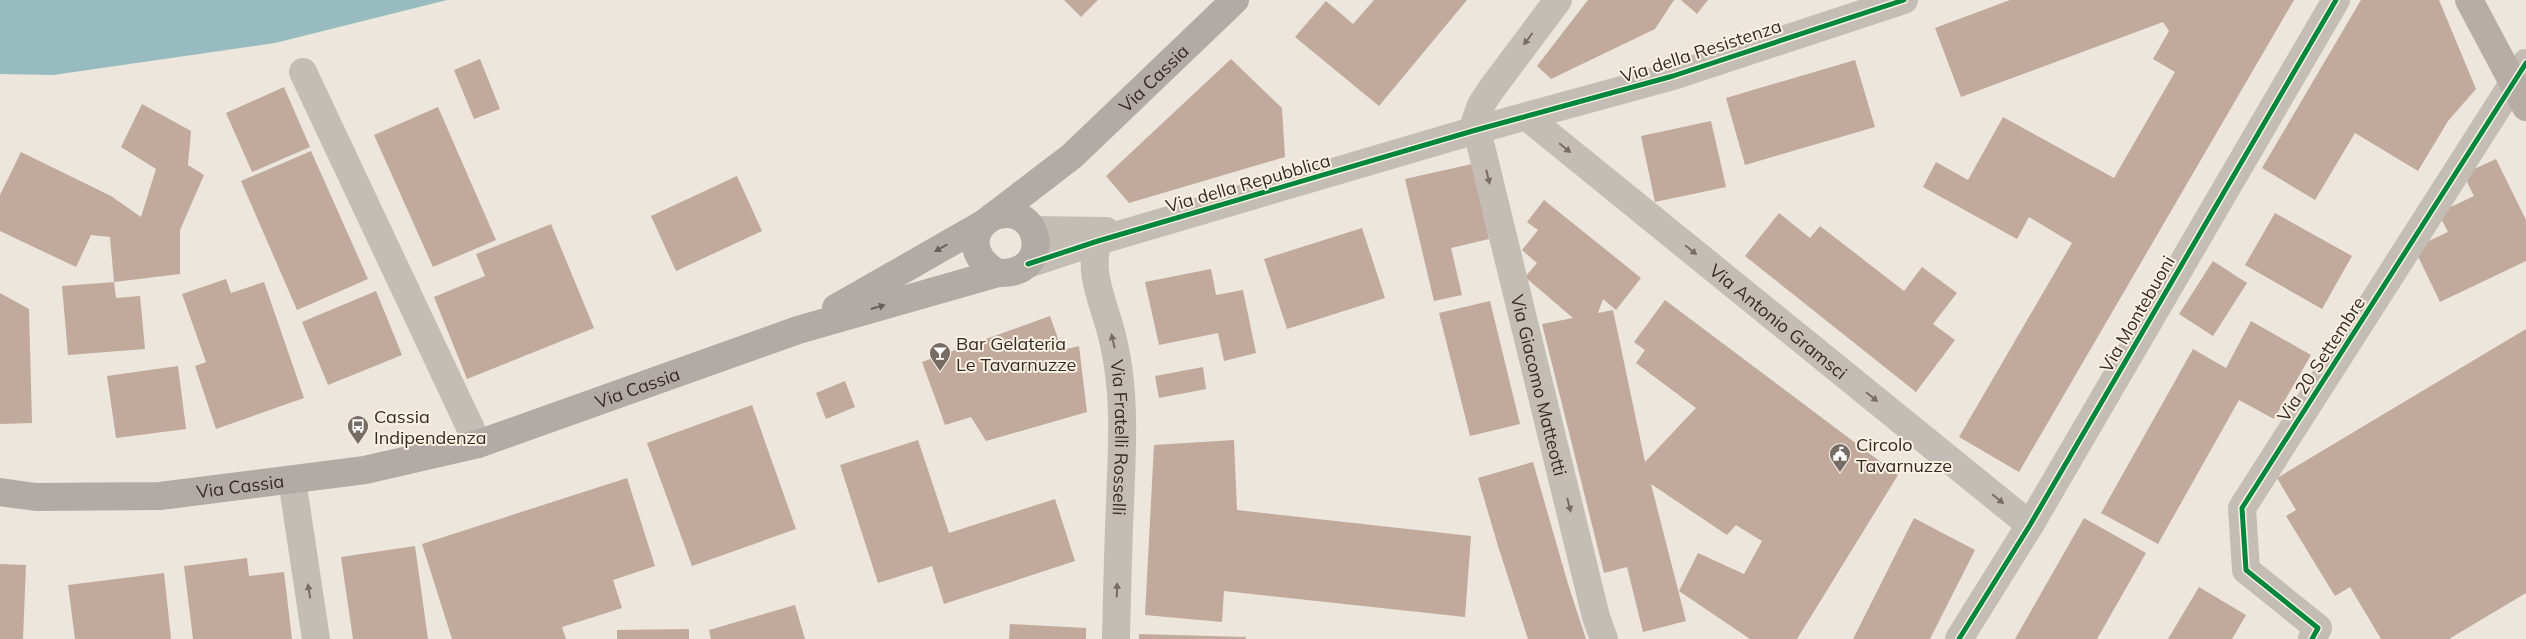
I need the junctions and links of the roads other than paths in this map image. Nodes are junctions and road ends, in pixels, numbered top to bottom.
1 (1234, 0) edge
2 (1558, 0) edge
3 (1904, 0) edge
4 (2336, 0) edge
5 (2469, 0) edge
6 (303, 72) dead end
7 (2519, 73) edge
8 (2526, 107) edge
9 (1527, 117) junction
10 (1476, 130) junction
11 (1072, 156) junction
12 (988, 220) junction
13 (1033, 230) junction
14 (1136, 230) junction
15 (1098, 241) junction
16 (1028, 264) junction
17 (998, 272) junction
18 (798, 330) junction
19 (478, 444) junction
20 (292, 480) junction
21 (0, 492) edge
22 (2030, 525) junction
23 (2321, 635) edge
24 (316, 639) edge
25 (1116, 639) edge
26 (1604, 639) edge
27 (1959, 639) edge

1 - 11 main road, Via Cassia
2 -> 10 street
3 - 9 street, Via della Resistenza
4 - 22 street, Via Montebuoni
5 - 7 main road
6 - 19 street
7 - 8 main road
7 - 23 street, Via 20 Settembre
9 - 10 street, Via della Resistenza
9 -> 22 street, Via Antonio Gramsci
10 - 14 street, Via della Repubblica
10 -> 26 street, Via Giacomo Matteotti
11 - 12 main road, Via Cassia
11 - 13 main road, Via Cassia
12 - 13 main road, Via Cassia
12 - 17 main road
12 -> 18 main road, Via Cassia
13 - 14 street, Via della Repubblica
13 - 16 main road, Via Cassia
14 - 15 street, Via della Repubblica
15 - 16 street, Via della Repubblica
25 -> 15 street, Via Fratelli Rosselli
16 - 17 main road, Via Cassia
18 -> 17 main road, Via Cassia
18 - 19 main road, Via Cassia
19 - 20 main road, Via Cassia
20 - 21 main road, Via Cassia
24 -> 20 street
22 - 27 street, Via Montebuoni

